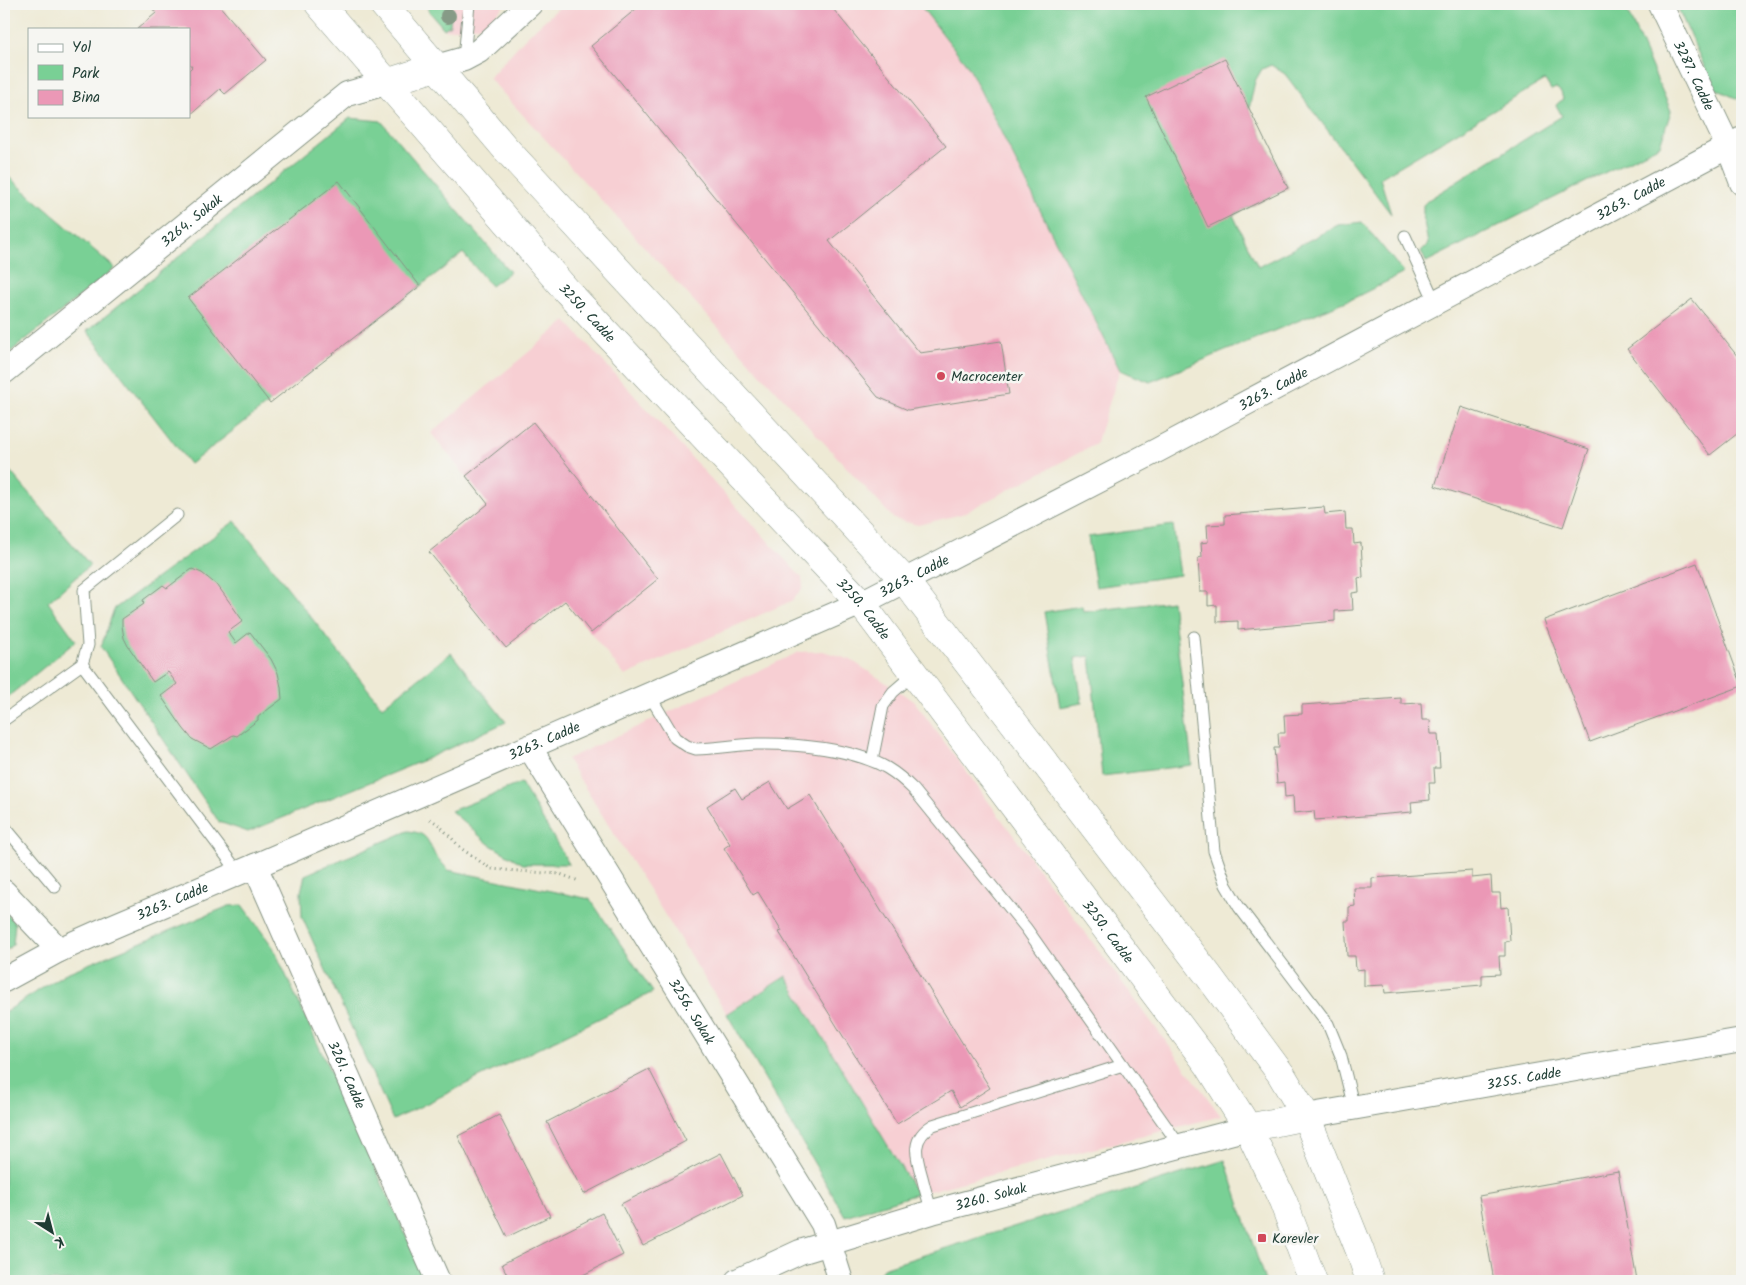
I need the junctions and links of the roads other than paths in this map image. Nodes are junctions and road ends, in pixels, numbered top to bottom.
1 (320, 4) edge
2 (383, 4) edge
3 (469, 4) edge
4 (530, 4) edge
5 (1660, 4) edge
6 (464, 58) junction
7 (436, 67) junction
8 (386, 83) junction
9 (1735, 143) edge
10 (1742, 183) edge
11 (1405, 236) dead end
12 (1435, 302) junction
13 (4, 372) edge
14 (177, 515) dead end
15 (904, 580) junction
16 (862, 603) junction
17 (1194, 637) dead end
18 (82, 664) junction
19 (915, 673) junction
20 (650, 696) junction
21 (4, 720) edge
22 (530, 748) junction
23 (872, 761) junction
24 (4, 826) edge
25 (247, 870) junction
26 (55, 886) dead end
27 (4, 892) edge
28 (59, 950) junction
29 (4, 980) edge
30 (1742, 1040) edge
31 (1123, 1065) junction
32 (1354, 1108) junction
33 (1306, 1116) junction
34 (1248, 1128) junction
35 (1180, 1146) junction
36 (932, 1212) junction
37 (830, 1243) junction
38 (438, 1281) edge
39 (737, 1281) edge
40 (841, 1281) edge
41 (1313, 1281) edge
42 (1370, 1281) edge

1 - 8 street, 3250. Cadde
2 - 7 street
3 - 6 lane
4 - 6 street
5 - 9 street, 3287. Cadde
6 - 7 street
7 - 8 street
7 - 15 street
8 - 13 street, 3264. Sokak
8 - 16 street, 3250. Cadde
9 - 10 street, 3287. Cadde
9 - 12 street, 3263. Cadde
11 - 12 lane
12 - 15 street, 3263. Cadde
14 - 18 lane
15 - 16 street, 3263. Cadde
15 - 33 street
16 - 19 street, 3250. Cadde
16 - 20 street, 3263. Cadde
17 - 32 lane
18 - 21 lane
18 - 25 lane
19 - 23 lane
19 - 34 street, 3250. Cadde
20 - 22 street, 3263. Cadde
20 - 23 lane
22 - 25 street, 3263. Cadde
22 - 37 street, 3256. Sokak
23 - 31 lane
24 - 26 lane
25 - 28 street, 3263. Cadde
25 - 38 street, 3261. Cadde
27 - 28 street
28 - 29 street, 3263. Cadde
30 - 32 street, 3255. Cadde
31 - 35 lane
31 - 36 lane
32 - 33 street, 3255. Cadde
33 - 34 street
33 - 42 street
34 - 35 street, 3260. Sokak
34 - 41 street, 3250. Cadde
35 - 36 street, 3260. Sokak
36 - 37 street, 3260. Sokak
37 - 39 street, 3260. Sokak
37 - 40 street, 3256. Sokak

